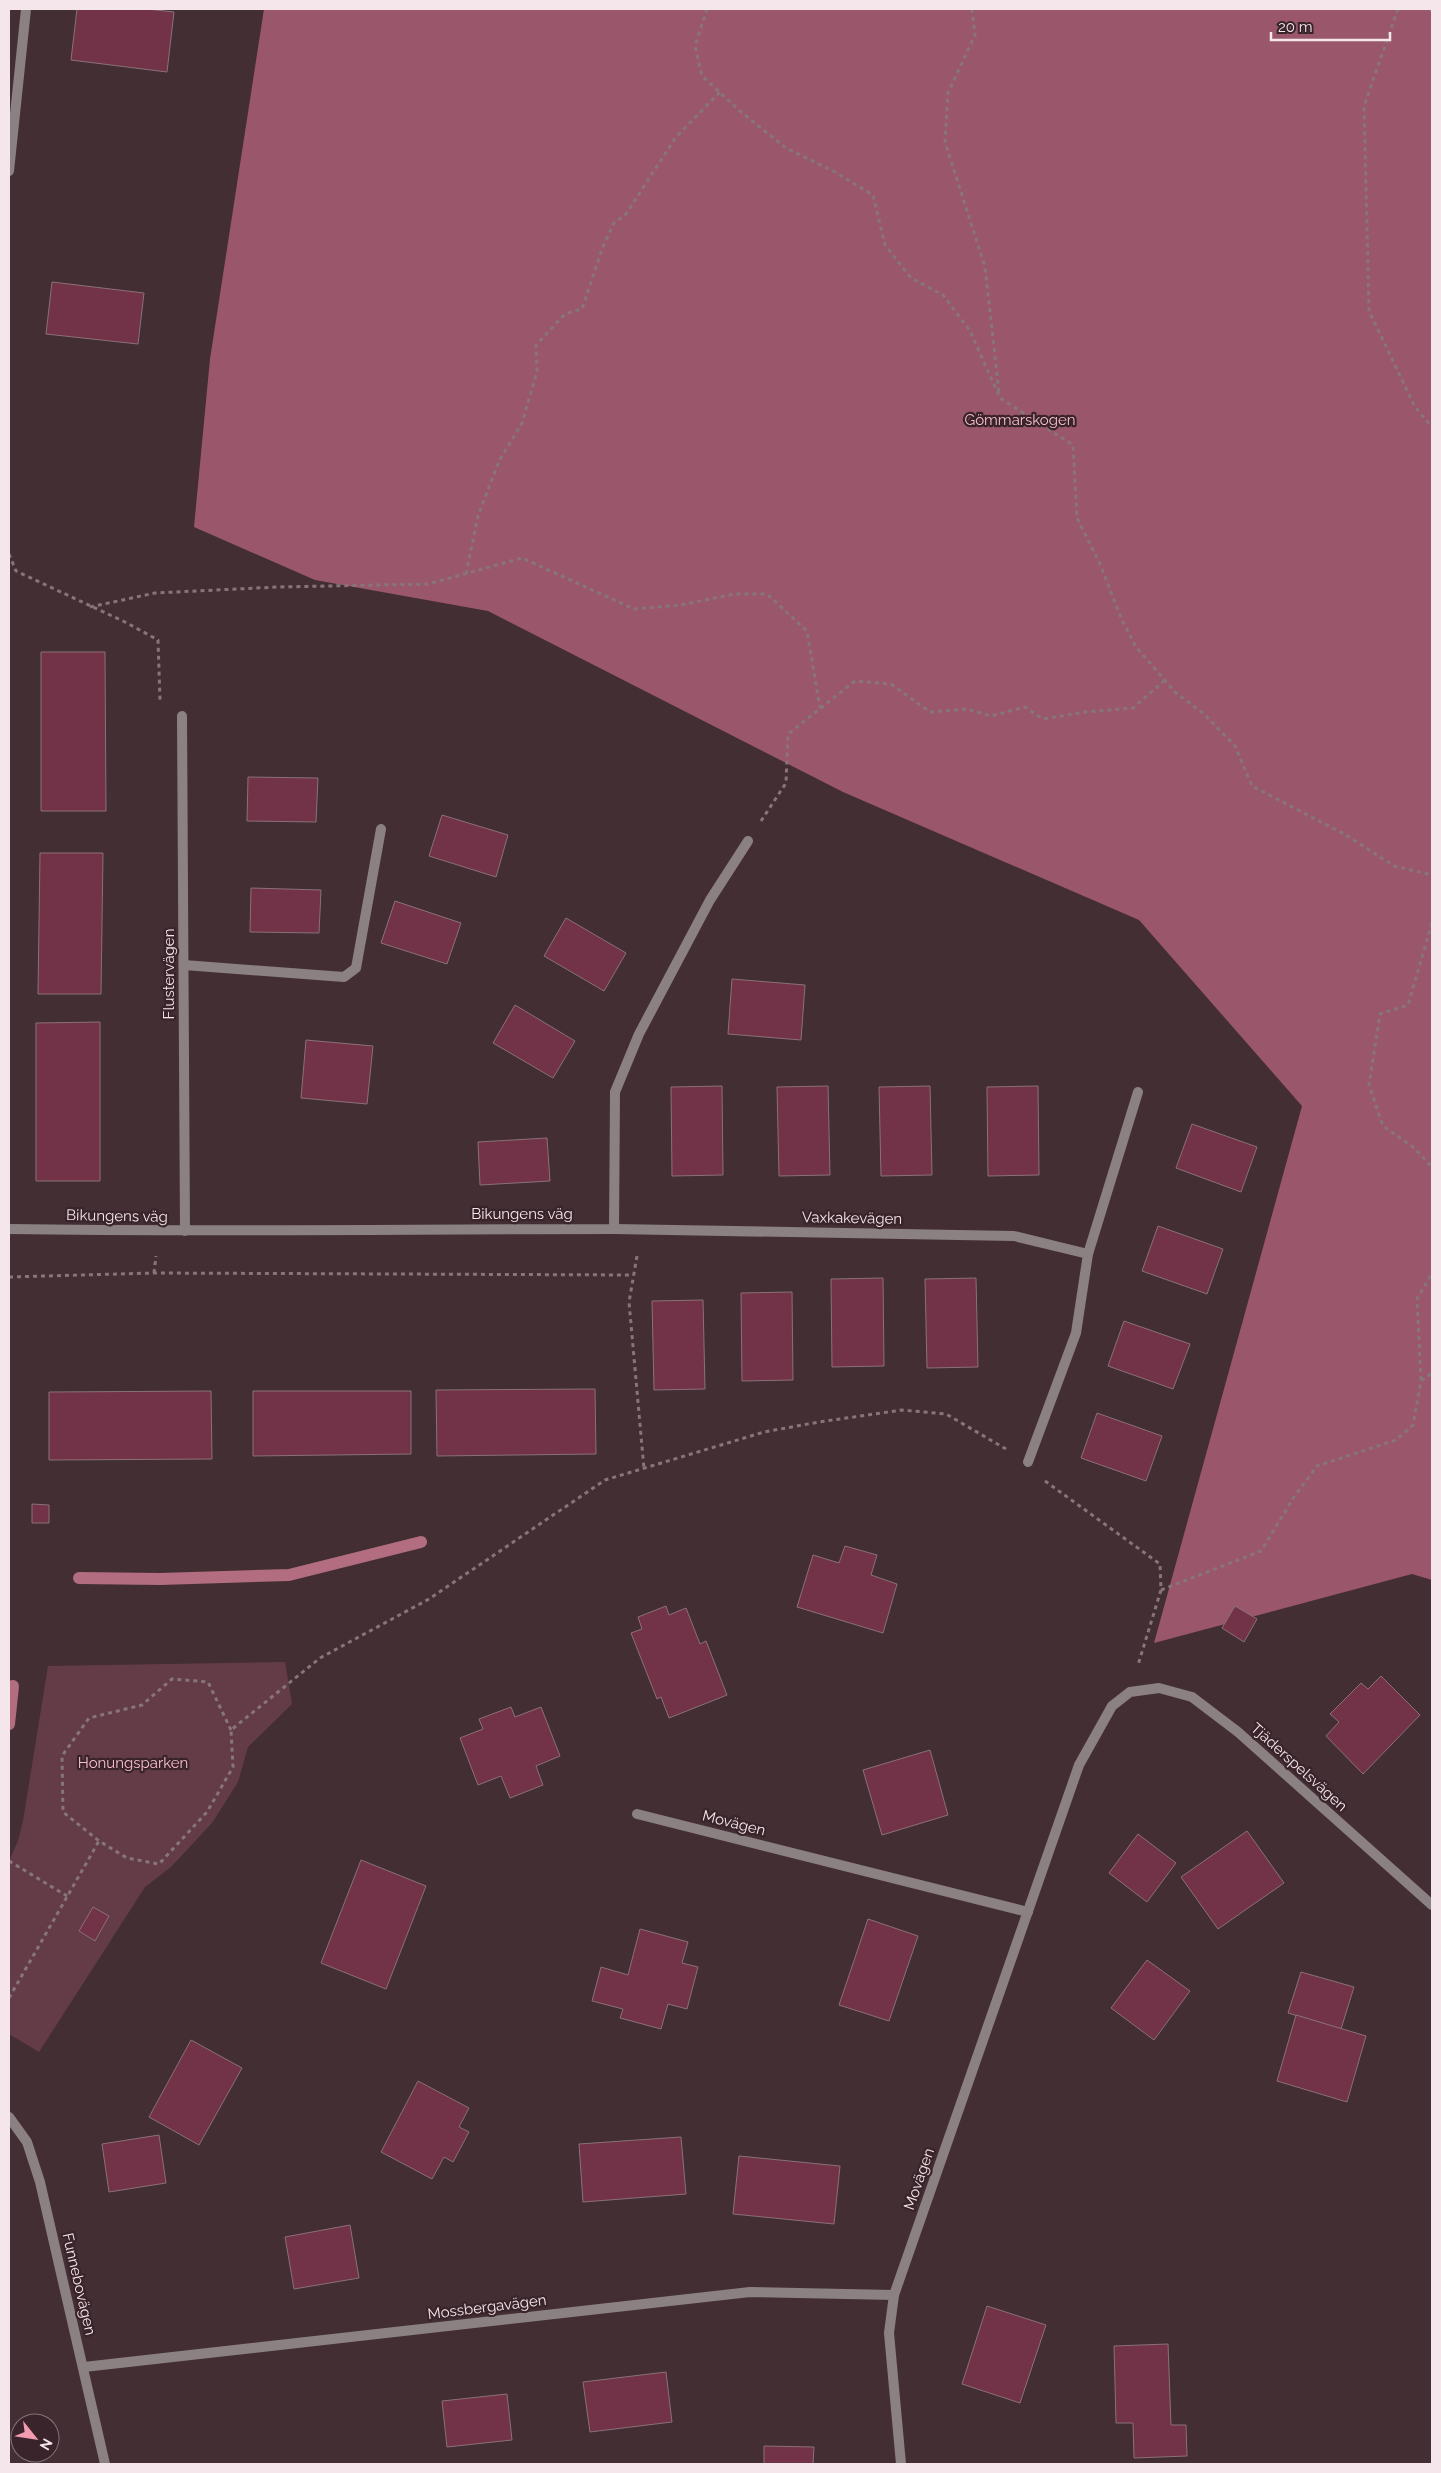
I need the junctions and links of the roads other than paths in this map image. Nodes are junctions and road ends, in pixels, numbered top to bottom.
1 (26, 9) edge
2 (9, 171) edge
3 (182, 716) dead end
4 (381, 829) dead end
5 (748, 841) road end
6 (184, 964) junction
7 (1138, 1092) dead end
8 (9, 1229) edge
9 (614, 1229) junction
10 (185, 1231) junction
11 (1088, 1254) junction
12 (1028, 1462) road end
13 (1130, 1692) joint
14 (637, 1814) dead end
15 (1432, 1905) edge
16 (1028, 1912) junction
17 (9, 2117) edge
18 (894, 2295) junction
19 (84, 2367) junction
20 (105, 2464) edge
21 (901, 2464) edge

1 - 2 street
3 - 6 street, Flustervägen
4 - 6 street
5 - 9 street
6 - 10 street, Flustervägen
7 - 11 street
8 - 10 street, Bikungens väg
9 - 10 street, Bikungens väg
9 - 11 street, Vaxkakevägen
11 - 12 street
13 - 15 street, Tjäderspelsvägen
13 - 16 street, Movägen
14 - 16 street, Movägen
16 - 18 street, Movägen
17 - 19 street, Funnebovägen
18 - 19 street, Mossbergavägen
18 - 21 street, Movägen
19 - 20 street, Funnebovägen

